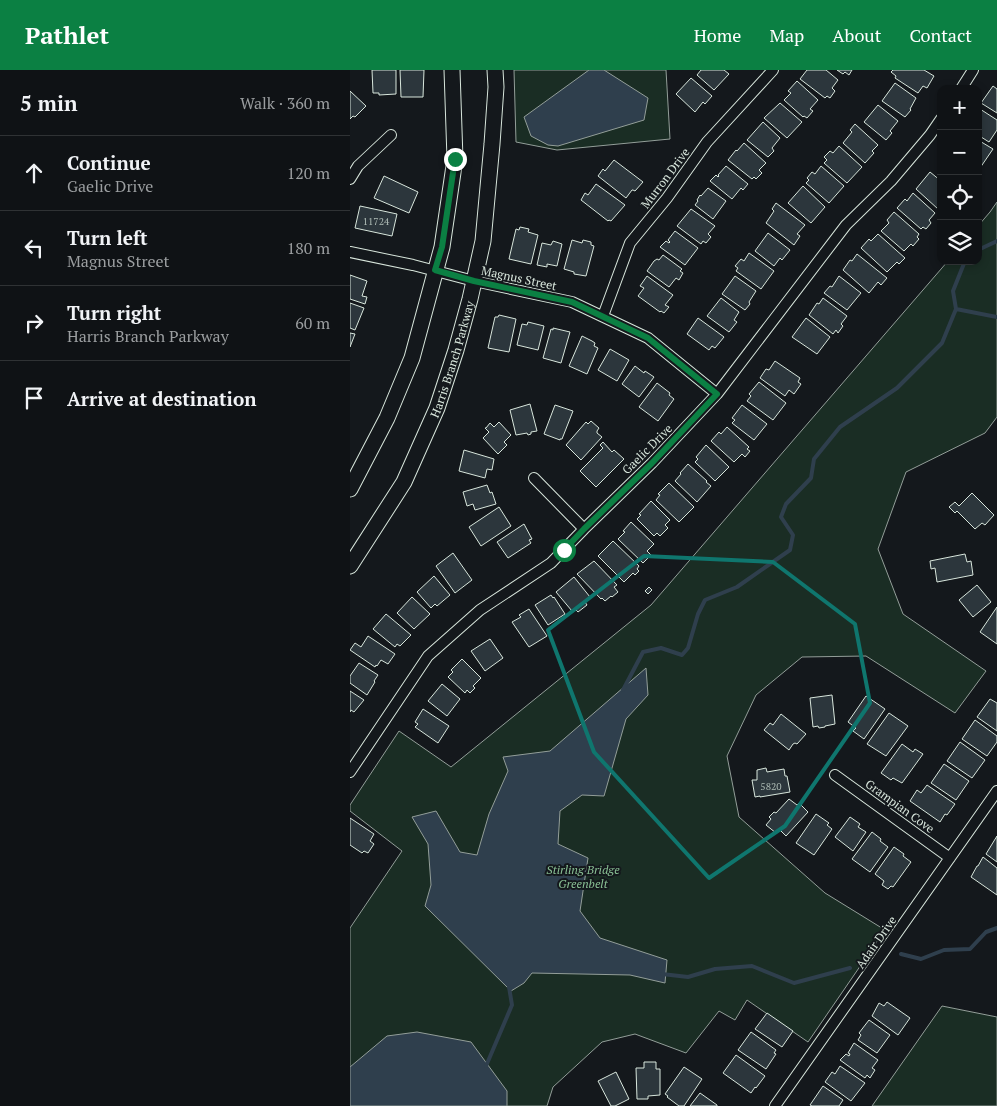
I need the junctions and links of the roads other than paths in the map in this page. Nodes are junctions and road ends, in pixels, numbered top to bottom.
1 (452, 70) edge
2 (495, 70) edge
3 (773, 70) edge
4 (973, 70) edge
5 (964, 85) edge
6 (937, 124) edge
7 (391, 135) dead end
8 (350, 179) edge
9 (350, 252) edge
10 (435, 270) junction
11 (474, 281) junction
12 (603, 316) junction
13 (717, 394) junction
14 (534, 478) dead end
15 (350, 489) edge
16 (584, 529) junction
17 (350, 566) edge
18 (350, 772) edge
19 (835, 775) dead end
20 (997, 791) edge
21 (950, 858) junction
22 (775, 1106) edge

1 - 10 main road
2 - 11 main road, Harris Branch Parkway
3 - 12 street, Murron Drive
4 - 5 street
6 - 13 street, Gaelic Drive
7 - 8 street
9 - 10 street, Magnus Street
10 - 11 street, Magnus Street
10 - 15 main road
11 - 12 street, Magnus Street
11 - 17 main road, Harris Branch Parkway
12 - 13 street, Magnus Street
13 - 16 street, Gaelic Drive
14 - 16 street
16 - 18 street, Gaelic Drive
19 - 21 street, Grampian Cove
20 - 21 street, Adair Drive
21 - 22 street, Adair Drive

